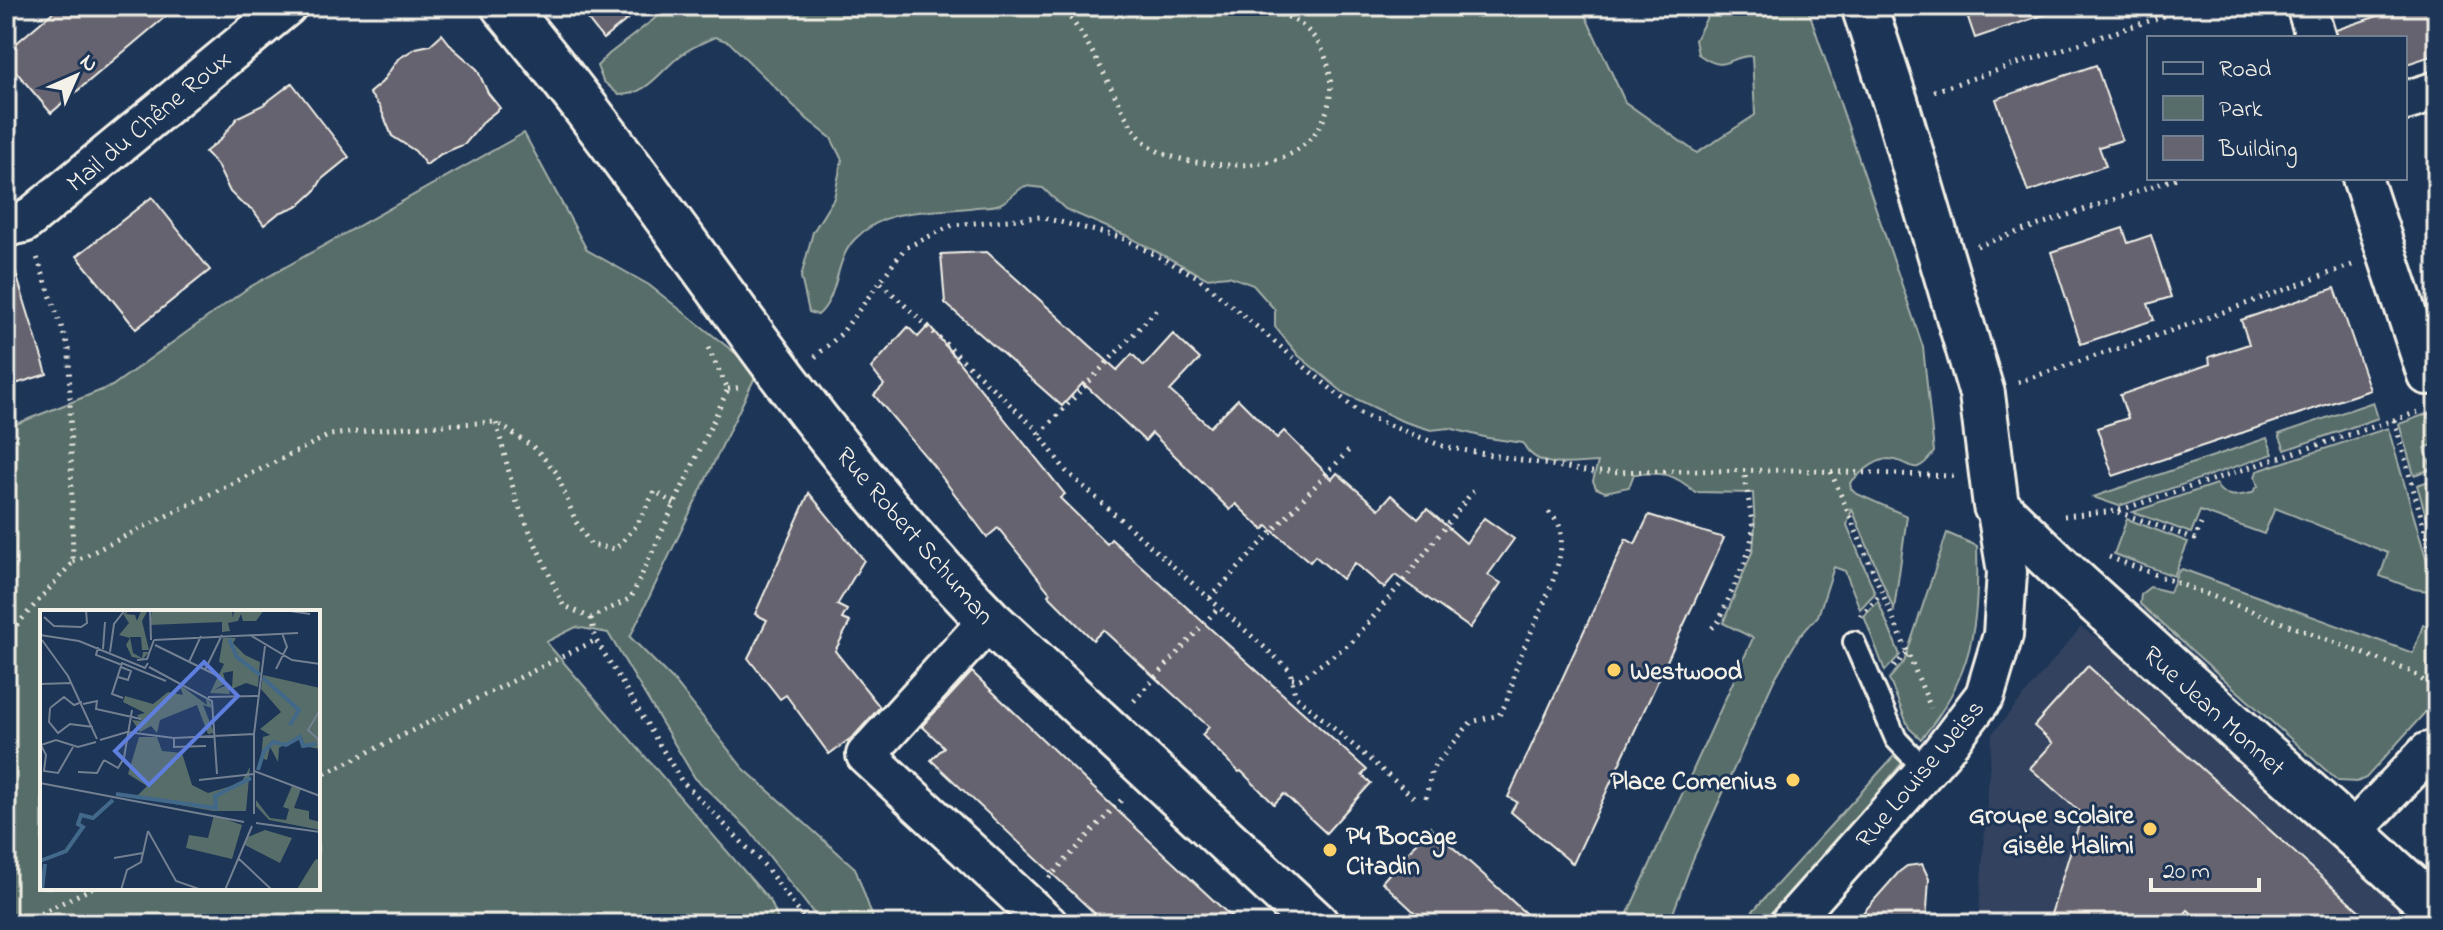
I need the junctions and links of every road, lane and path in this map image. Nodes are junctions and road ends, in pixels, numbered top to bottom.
1 (287, 6) edge
2 (504, 6) edge
3 (1060, 6) edge
4 (1219, 6) edge
5 (1864, 6) edge
6 (2195, 6) edge
7 (2306, 6) edge
8 (2315, 36) edge
9 (2437, 91) edge
10 (1926, 94) dead end
11 (2407, 100) edge
12 (6, 161) edge
13 (2171, 180) edge
14 (2363, 180) edge
15 (15, 225) edge
16 (1974, 247) dead end
17 (2387, 252) junction
18 (881, 283) junction
19 (1159, 307) dead end
20 (700, 332) dead end
21 (787, 382) junction
22 (2014, 383) dead end
23 (2425, 393) joint
24 (2394, 420) junction
25 (496, 422) junction
26 (1040, 434) junction
27 (1349, 450) dead end
28 (1744, 470) junction
29 (1831, 472) junction
30 (1948, 477) dead end
31 (1473, 491) dead end
32 (674, 504) junction
33 (1996, 506) junction
34 (1547, 510) dead end
35 (2054, 510) dead end
36 (2117, 511) junction
37 (2063, 516) junction
38 (2201, 524) dead end
39 (2075, 526) dead end
40 (2108, 557) dead end
41 (73, 562) junction
42 (2437, 573) edge
43 (1210, 598) junction
44 (1219, 607) junction
45 (591, 618) junction
46 (989, 620) junction
47 (1712, 628) dead end
48 (6, 637) edge
49 (596, 640) junction
50 (1854, 642) dead end
51 (1292, 678) junction
52 (2437, 691) edge
53 (1107, 730) junction
54 (2434, 750) edge
55 (1936, 758) junction
56 (1150, 770) junction
57 (320, 776) edge
58 (1426, 798) dead end
59 (1418, 801) dead end
60 (2351, 833) junction
61 (88, 890) edge
62 (2437, 910) edge
63 (1037, 913) edge
64 (1307, 921) edge
65 (19, 924) edge
66 (808, 924) edge
67 (1789, 924) edge

1 - 15 street, Mail du Chêne Roux
2 - 21 street, Rue Robert Schuman
3 - 4 path
5 - 33 street
6 - 10 path
7 - 8 street
9 - 11 street
12 - 15 path
13 - 16 path
14 - 17 street
15 - 41 path
17 - 22 path
17 - 23 street
18 - 21 path
18 - 26 path
18 - 28 path
19 - 26 path
20 - 32 path
21 - 46 street, Rue Robert Schuman
23 - 24 path
24 - 36 path
24 - 42 path
25 - 32 path
25 - 41 path
25 - 45 path
26 - 43 path
27 - 43 path
28 - 29 path
28 - 47 path
29 - 30 path
29 - 55 path
31 - 51 path
32 - 45 path
33 - 55 street, Rue Louise Weiss
33 - 60 street, Rue Jean Monnet
34 - 58 path
35 - 37 path
36 - 37 path
36 - 38 path
37 - 39 path
40 - 52 path
41 - 48 path
43 - 44 path
44 - 51 path
44 - 53 path
45 - 49 path
46 - 53 street, Rue Robert Schuman
46 - 63 street
49 - 57 path
49 - 66 path
50 - 55 lane
51 - 59 path
53 - 56 street, Rue Robert Schuman
54 - 60 street
55 - 67 street, Rue Louise Weiss
56 - 63 path
56 - 64 street, Rue Robert Schuman
60 - 62 street, Rue Jean Monnet
61 - 65 path

